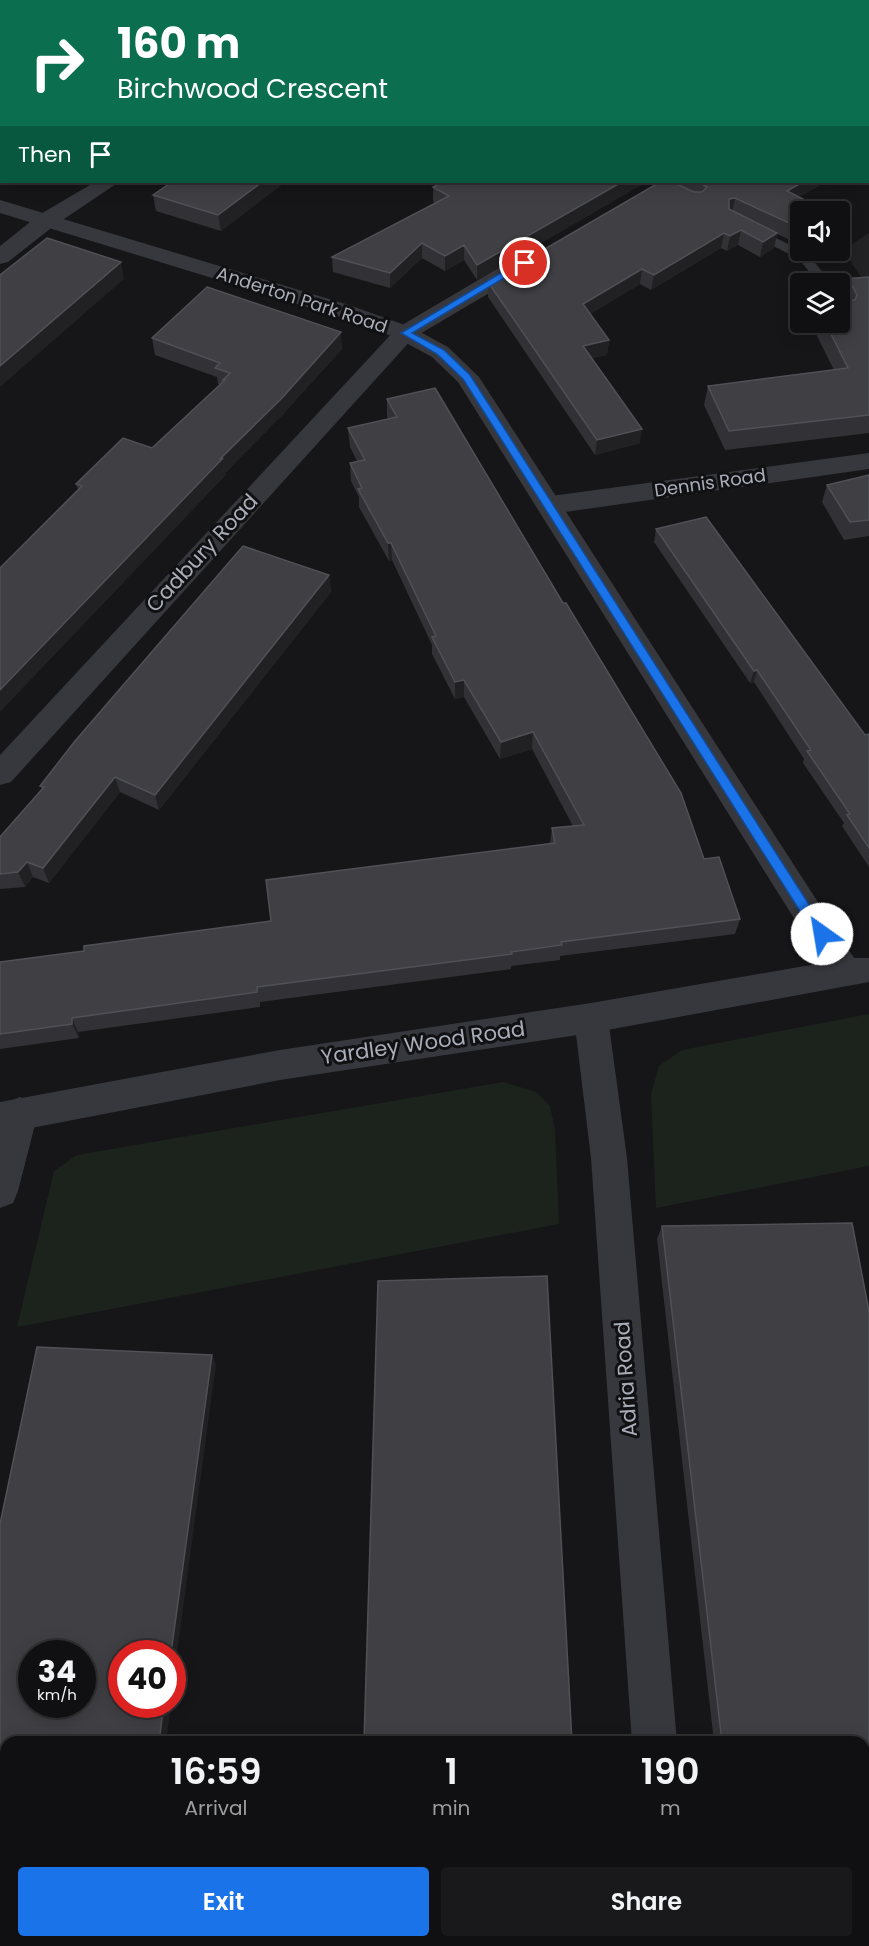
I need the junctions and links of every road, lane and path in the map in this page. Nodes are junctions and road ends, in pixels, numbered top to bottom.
1 (107, 183) edge
2 (0, 206) edge
3 (47, 220) junction
4 (741, 224) edge
5 (545, 251) edge
6 (0, 257) edge
7 (820, 273) edge
8 (405, 333) junction
9 (869, 461) edge
10 (550, 505) junction
11 (0, 774) edge
12 (858, 972) edge
13 (591, 1018) junction
14 (10, 1115) edge
15 (0, 1191) edge
16 (655, 1736) edge

1 - 3 street
2 - 3 street, Anderton Park Road
3 - 6 street
3 - 8 street, Anderton Park Road
4 - 7 lane
5 - 8 street, Cadbury Road
8 - 10 street, Anderton Park Road
8 - 11 street, Cadbury Road
9 - 10 street, Dennis Road
10 - 12 street, Anderton Park Road
12 - 13 street, Yardley Wood Road
13 - 14 street, Yardley Wood Road
13 - 16 street, Adria Road
14 - 15 street

